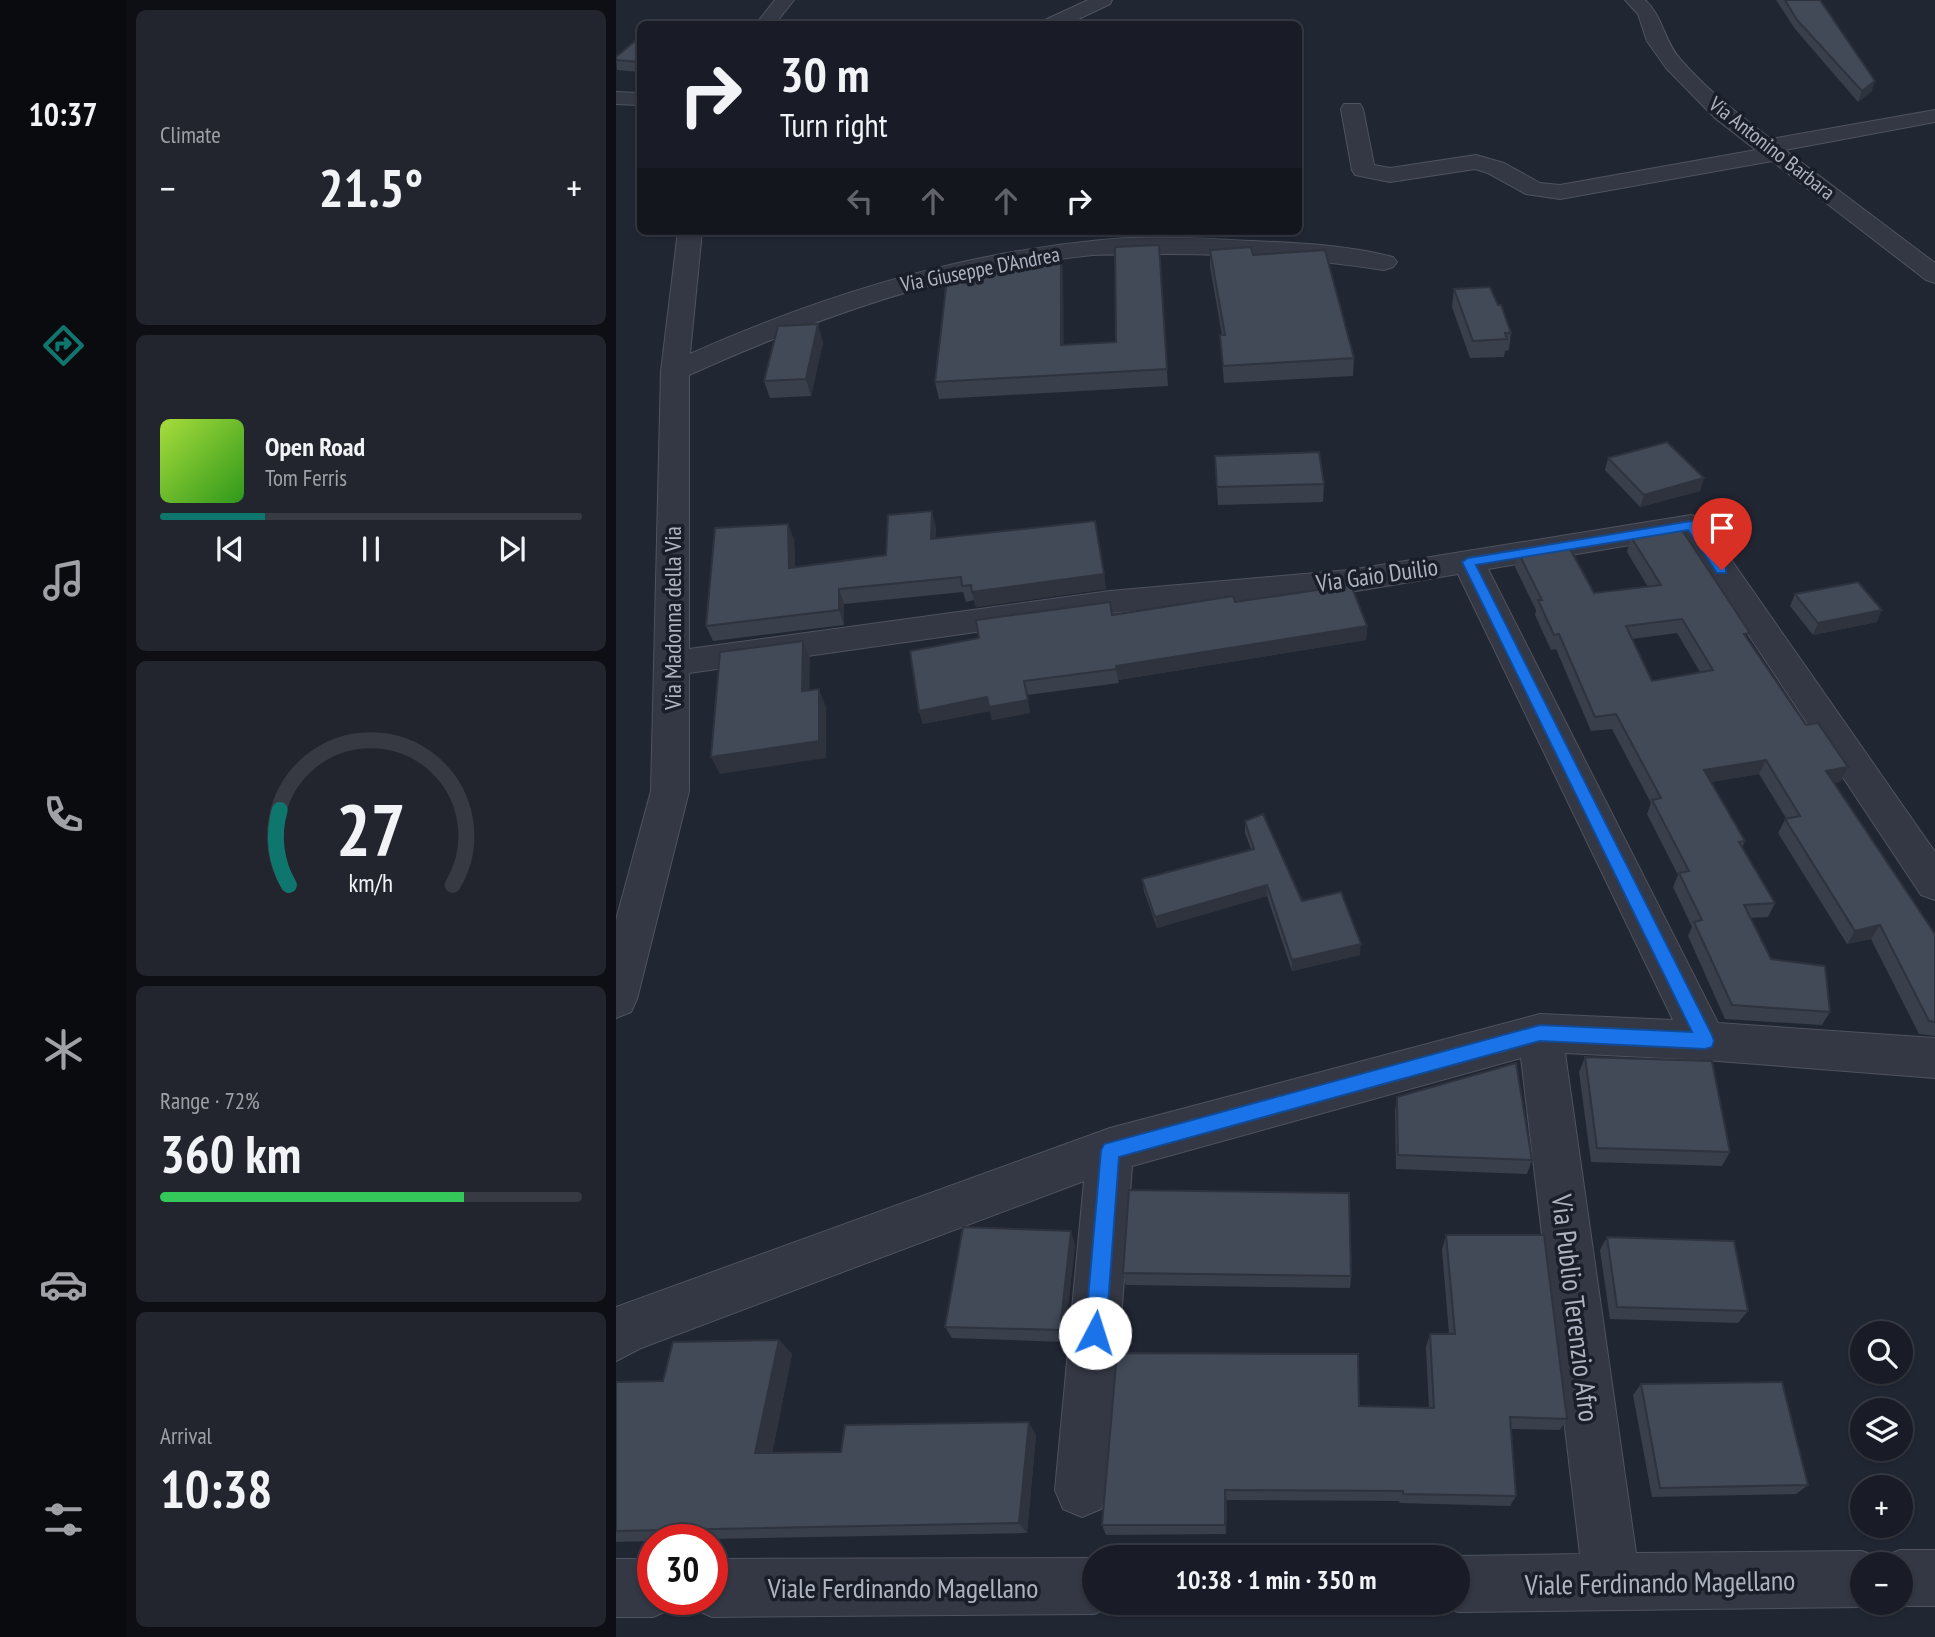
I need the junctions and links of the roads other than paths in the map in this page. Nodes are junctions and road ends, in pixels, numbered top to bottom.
1 (785, 0) edge
2 (1103, 0) edge
3 (1634, 0) edge
4 (768, 21) edge
5 (1062, 21) edge
6 (616, 98) edge
7 (637, 99) edge
8 (1352, 109) dead end
9 (1935, 116) edge
10 (1935, 131) edge
11 (1775, 155) junction
12 (690, 235) edge
13 (1384, 262) dead end
14 (1935, 275) edge
15 (675, 371) junction
16 (1468, 562) junction
17 (673, 663) junction
18 (1935, 884) edge
19 (616, 999) edge
20 (1540, 1033) junction
21 (1705, 1041) junction
22 (1935, 1058) edge
23 (1110, 1150) junction
24 (616, 1336) edge
25 (1082, 1490) dead end
26 (1913, 1578) edge
27 (1935, 1578) edge
28 (1850, 1579) edge
29 (1470, 1584) edge
30 (1612, 1584) junction
31 (1082, 1586) edge
32 (616, 1588) edge
33 (637, 1588) edge
34 (728, 1588) edge

1 - 4 street
2 - 5 street
3 - 11 street, Via Antonino Barbara
6 - 7 street
8 - 11 street
9 - 11 street
10 - 11 street
11 - 14 street, Via Antonino Barbara
12 - 15 street, Via Madonna della Via
13 - 15 street, Via Giuseppe D'Andrea
15 - 17 street, Via Madonna della Via
16 - 17 street, Via Gaio Duilio
16 - 18 street, Via Gaio Duilio
16 - 21 street
17 - 19 street, Via Madonna della Via
20 - 21 street
20 - 23 street
20 - 30 street, Via Publio Terenzio Afro
21 - 22 street
23 - 24 street
23 - 25 street
26 - 27 street
28 - 30 street, Viale Ferdinando Magellano
29 - 30 street, Viale Ferdinando Magellano
31 - 34 street, Viale Ferdinando Magellano
32 - 33 street

